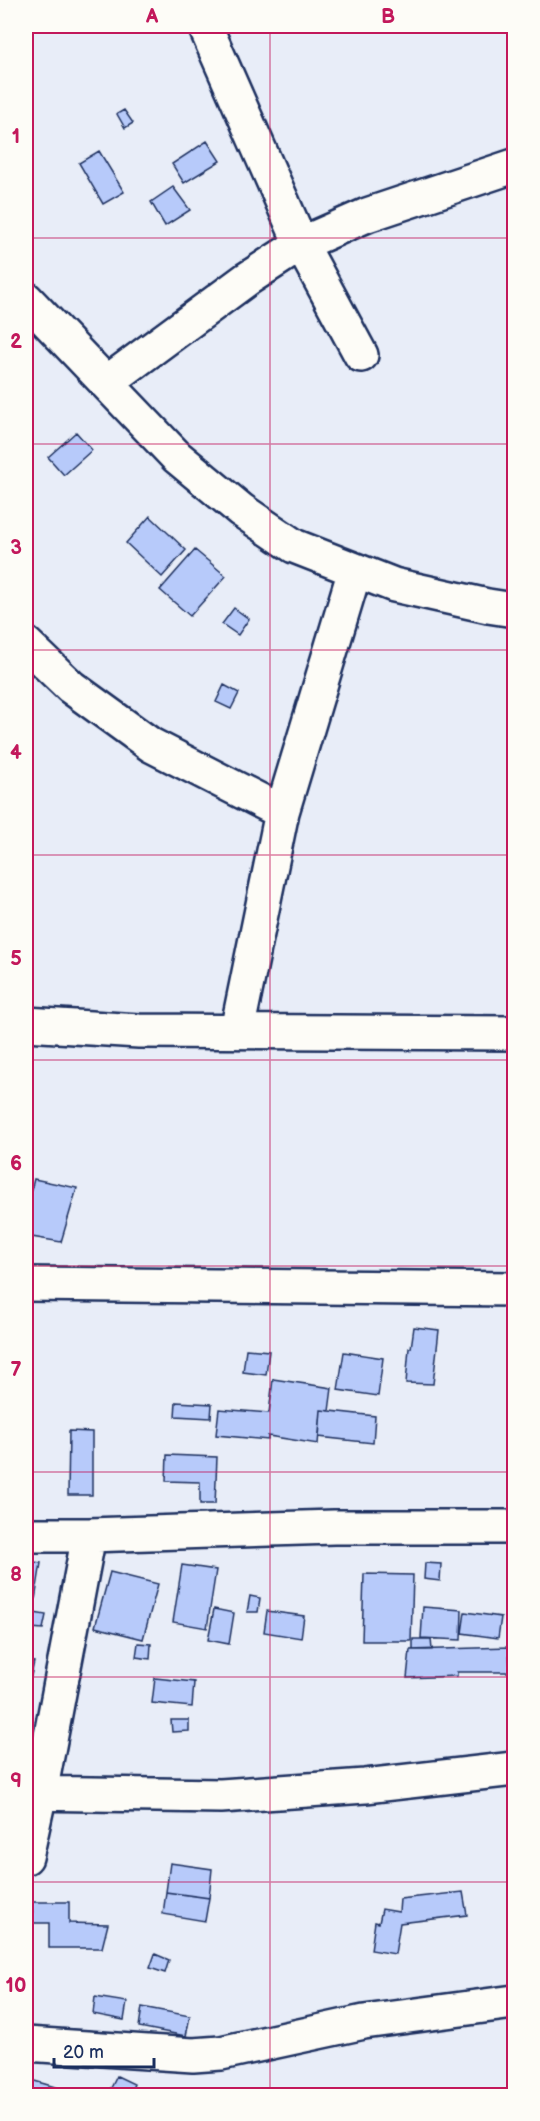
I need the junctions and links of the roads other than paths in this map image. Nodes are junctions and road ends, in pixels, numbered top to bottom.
1 (205, 26) edge
2 (514, 166) edge
3 (302, 244) junction
4 (26, 299) edge
5 (361, 355) dead end
6 (106, 383) junction
7 (355, 570) junction
8 (514, 610) edge
9 (26, 644) edge
10 (282, 812) junction
11 (26, 1024) edge
12 (237, 1031) junction
13 (514, 1033) edge
14 (26, 1284) edge
15 (514, 1289) edge
16 (514, 1527) edge
17 (26, 1534) edge
18 (88, 1535) junction
19 (514, 1770) edge
20 (33, 1793) edge
21 (26, 1857) edge
22 (514, 2002) edge
23 (26, 2044) edge

1 - 3 street
2 - 3 street
3 - 5 street
3 - 6 street
4 - 6 street
6 - 7 street
7 - 8 street
7 - 10 street
9 - 10 street
10 - 12 street
11 - 12 street
12 - 13 street
14 - 15 street
16 - 18 street
17 - 18 street
18 - 20 street
19 - 20 street
20 - 21 street
22 - 23 street

